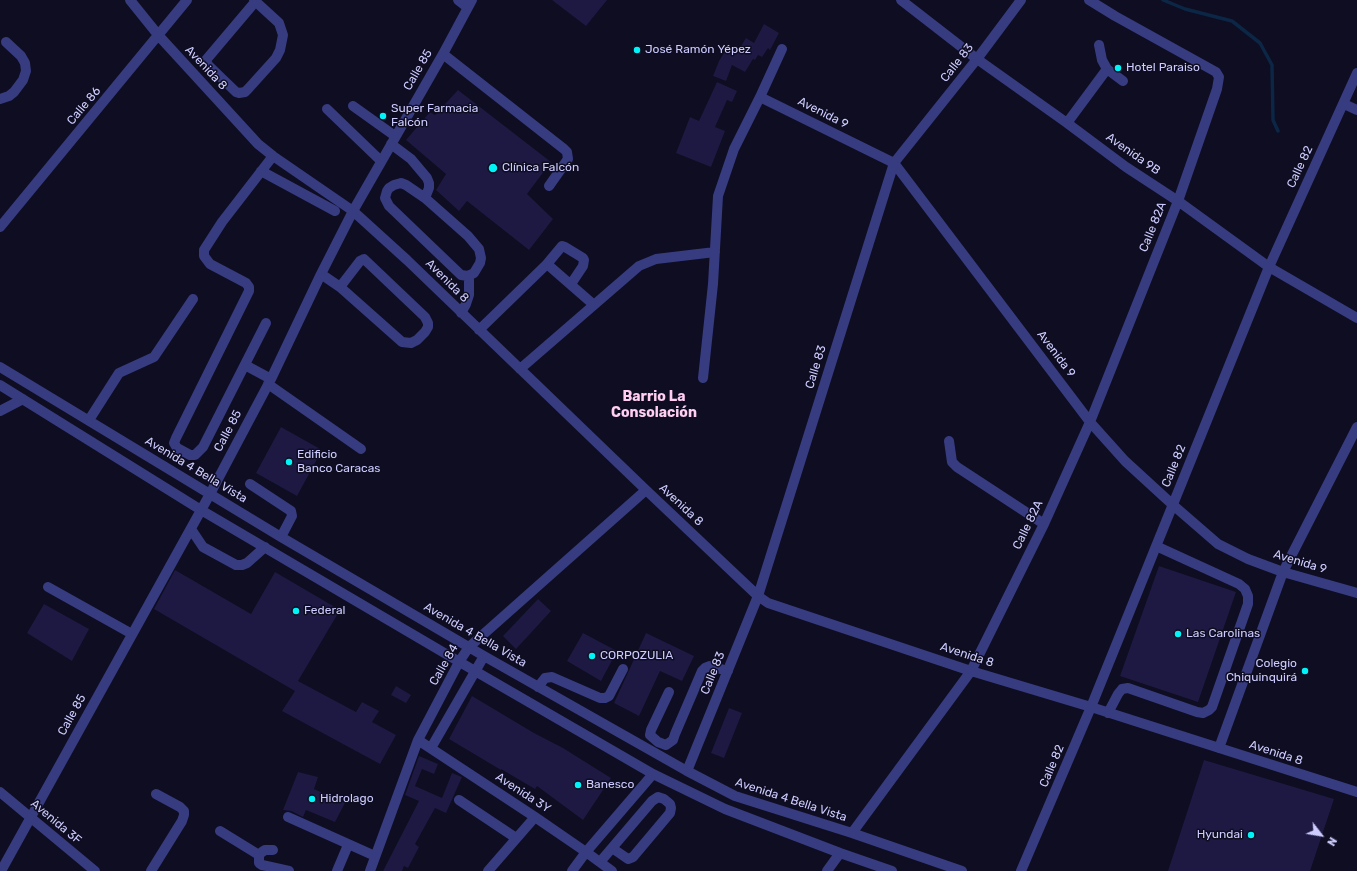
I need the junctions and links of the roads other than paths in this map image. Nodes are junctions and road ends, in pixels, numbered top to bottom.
1 (130, 0) edge
2 (187, 0) edge
3 (458, 0) edge
4 (901, 0) edge
5 (1021, 0) edge
6 (1089, 0) edge
7 (255, 1) edge
8 (469, 4) edge
9 (159, 36) junction
10 (6, 42) dead end
11 (1099, 45) dead end
12 (782, 49) dead end
13 (443, 54) junction
14 (977, 59) junction
15 (1107, 70) junction
16 (1357, 73) edge
17 (1123, 81) dead end
18 (760, 97) junction
19 (0, 99) edge
20 (1344, 104) junction
21 (353, 106) dead end
22 (327, 109) dead end
23 (1357, 110) edge
24 (1067, 123) junction
25 (393, 140) junction
26 (272, 156) junction
27 (381, 161) junction
28 (894, 163) junction
29 (261, 171) junction
30 (549, 186) dead end
31 (425, 198) junction
32 (1178, 201) junction
33 (354, 210) junction
34 (335, 211) dead end
35 (0, 227) edge
36 (715, 252) junction
37 (547, 264) junction
38 (1269, 267) junction
39 (321, 274) junction
40 (468, 276) junction
41 (571, 284) junction
42 (340, 287) junction
43 (193, 299) dead end
44 (594, 305) junction
45 (461, 313) junction
46 (1357, 318) edge
47 (266, 323) dead end
48 (479, 330) junction
49 (244, 365) junction
50 (0, 367) edge
51 (520, 369) junction
52 (703, 378) dead end
53 (269, 381) junction
54 (0, 385) edge
55 (24, 399) junction
56 (0, 411) edge
57 (89, 420) junction
58 (1090, 422) junction
59 (1357, 427) edge
60 (949, 441) dead end
61 (361, 449) dead end
62 (250, 484) dead end
63 (646, 490) junction
64 (210, 494) junction
65 (1173, 505) junction
66 (201, 510) junction
67 (1044, 524) junction
68 (191, 529) junction
69 (281, 537) junction
70 (1156, 546) junction
71 (265, 547) junction
72 (1283, 572) junction
73 (48, 587) dead end
74 (1357, 593) edge
75 (758, 596) junction
76 (132, 634) junction
77 (469, 648) junction
78 (484, 656) junction
79 (459, 662) junction
80 (623, 669) dead end
81 (475, 671) junction
82 (728, 671) junction
83 (971, 671) junction
84 (538, 687) junction
85 (669, 692) dead end
86 (1091, 707) junction
87 (1108, 713) junction
88 (418, 740) junction
89 (431, 748) junction
90 (1219, 748) junction
91 (687, 771) junction
92 (653, 774) junction
93 (0, 792) edge
94 (1357, 792) edge
95 (156, 794) dead end
96 (459, 800) dead end
97 (30, 817) junction
98 (288, 817) dead end
99 (535, 817) junction
100 (220, 830) dead end
101 (852, 834) junction
102 (516, 838) junction
103 (348, 845) junction
104 (612, 848) junction
105 (273, 850) dead end
106 (586, 852) junction
107 (840, 853) junction
108 (259, 855) junction
109 (376, 856) junction
110 (600, 862) junction
111 (1, 871) edge
112 (95, 871) edge
113 (151, 871) edge
114 (289, 871) edge
115 (337, 871) edge
116 (370, 871) edge
117 (488, 871) edge
118 (572, 871) edge
119 (612, 871) edge
120 (827, 871) edge
121 (892, 871) edge
122 (962, 871) edge
123 (1021, 871) edge

1 - 9 street, Avenida 8
2 - 9 street, Calle 86
3 - 8 street
4 - 14 street, Avenida 9B
5 - 14 street, Calle 83
6 - 32 street, Calle 82A
7 - 7 street
8 - 13 street, Calle 85
9 - 26 street, Avenida 8
9 - 35 street, Calle 86
10 - 19 street
11 - 15 street
12 - 18 street
13 - 25 street, Calle 85
13 - 30 street
14 - 24 street, Avenida 9B
14 - 28 street, Calle 83
15 - 17 street
15 - 24 street
16 - 20 street, Calle 82
18 - 28 street, Avenida 9
18 - 36 street
20 - 23 street
20 - 38 street, Calle 82
21 - 25 street
22 - 27 street
24 - 32 street, Avenida 9B
25 - 27 street, Calle 85
25 - 31 street
26 - 29 street
26 - 33 street, Avenida 8
27 - 33 street, Calle 85
28 - 58 street, Avenida 9
28 - 75 street, Calle 83
29 - 34 street
29 - 49 street
31 - 40 street
31 - 40 street
32 - 38 street, Avenida 9B
32 - 58 street, Calle 82A
33 - 39 street, Calle 85
33 - 45 street, Avenida 8
36 - 44 street
36 - 52 street
37 - 41 street
37 - 41 street
37 - 48 street
38 - 46 street, Avenida 9B
38 - 65 street, Calle 82
39 - 42 street
39 - 53 street, Calle 85
40 - 45 street
41 - 44 street
42 - 42 street
43 - 57 street
44 - 51 street
45 - 48 street, Avenida 8
47 - 49 street
48 - 51 street, Avenida 8
49 - 53 street
50 - 57 street, Avenida 4 Bella Vista
51 - 63 street, Avenida 8
53 - 61 street
53 - 64 street, Calle 85
54 - 55 street
55 - 56 street
55 - 66 street
57 - 64 street, Avenida 4 Bella Vista
58 - 65 street, Avenida 9
58 - 67 street, Calle 82A
59 - 72 street
60 - 67 street
62 - 69 street
63 - 75 street, Avenida 8
63 - 77 street, Calle 84
64 - 66 street, Calle 85
64 - 69 street, Avenida 4 Bella Vista
65 - 70 street, Calle 82
65 - 72 street, Avenida 9
66 - 68 street, Calle 85
66 - 71 street
67 - 83 street, Calle 82A
68 - 71 street
68 - 76 street, Calle 85
69 - 77 street, Avenida 4 Bella Vista
70 - 86 street, Calle 82
70 - 87 street
71 - 79 street
72 - 74 street, Avenida 9
72 - 90 street
73 - 76 street
75 - 82 street, Calle 83
75 - 83 street, Avenida 8
76 - 97 street, Calle 85
77 - 78 street, Avenida 4 Bella Vista
77 - 79 street, Calle 84
78 - 81 street
78 - 84 street, Avenida 4 Bella Vista
79 - 81 street
79 - 88 street, Calle 84
80 - 84 street
81 - 89 street
81 - 92 street
82 - 85 street
82 - 91 street, Calle 83
83 - 86 street, Avenida 8
83 - 101 street, Calle 82A
84 - 91 street, Avenida 4 Bella Vista
86 - 87 street, Avenida 8
86 - 123 street, Calle 82
87 - 90 street, Avenida 8
88 - 89 street, Avenida 3Y
88 - 109 street, Calle 84
89 - 99 street, Avenida 3Y
90 - 94 street, Avenida 8
91 - 101 street, Avenida 4 Bella Vista
92 - 106 street
92 - 107 street
93 - 97 street, Avenida 3F
95 - 113 street
96 - 102 street
97 - 111 street, Calle 85
97 - 112 street, Avenida 3F
98 - 103 street
99 - 102 street
99 - 106 street, Avenida 3Y
100 - 108 street
101 - 122 street, Avenida 4 Bella Vista
102 - 117 street
103 - 109 street
103 - 115 street
104 - 104 street
104 - 110 street
105 - 108 street
106 - 110 street, Avenida 3Y
106 - 118 street
107 - 120 street
107 - 121 street
108 - 114 street
109 - 116 street, Calle 84
110 - 119 street, Avenida 3Y

